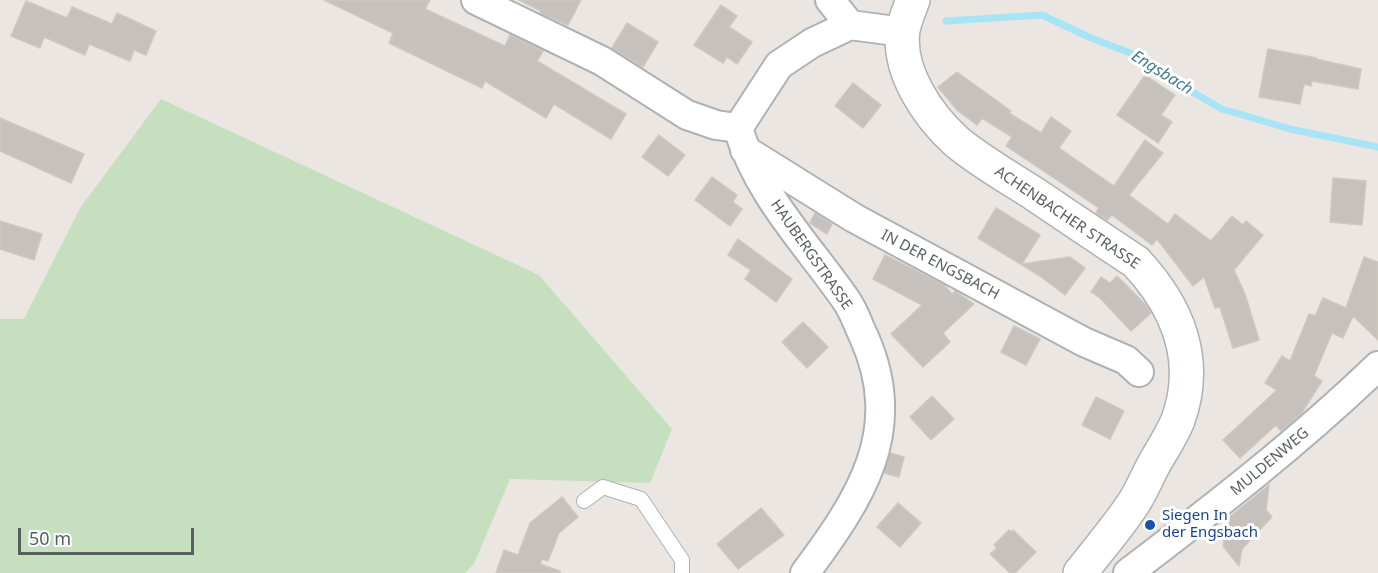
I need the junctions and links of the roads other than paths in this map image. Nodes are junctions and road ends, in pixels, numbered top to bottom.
1 (476, 0) edge
2 (830, 0) edge
3 (913, 0) edge
4 (850, 25) junction
5 (903, 33) junction
6 (742, 139) junction
7 (1378, 366) edge
8 (1139, 372) dead end
9 (584, 501) dead end
10 (682, 573) edge
11 (805, 573) edge
12 (1080, 573) edge
13 (1128, 573) edge

1 - 6 street, IN DER ENGSBACH
2 - 4 street
3 - 5 main road, ACHENBACHER STRASSE
4 - 5 street
4 - 6 street
5 - 12 main road, ACHENBACHER STRASSE
6 - 8 street, IN DER ENGSBACH
6 - 11 street, HAUBERGSTRASSE
7 - 13 street, MULDENWEG
9 - 10 lane

